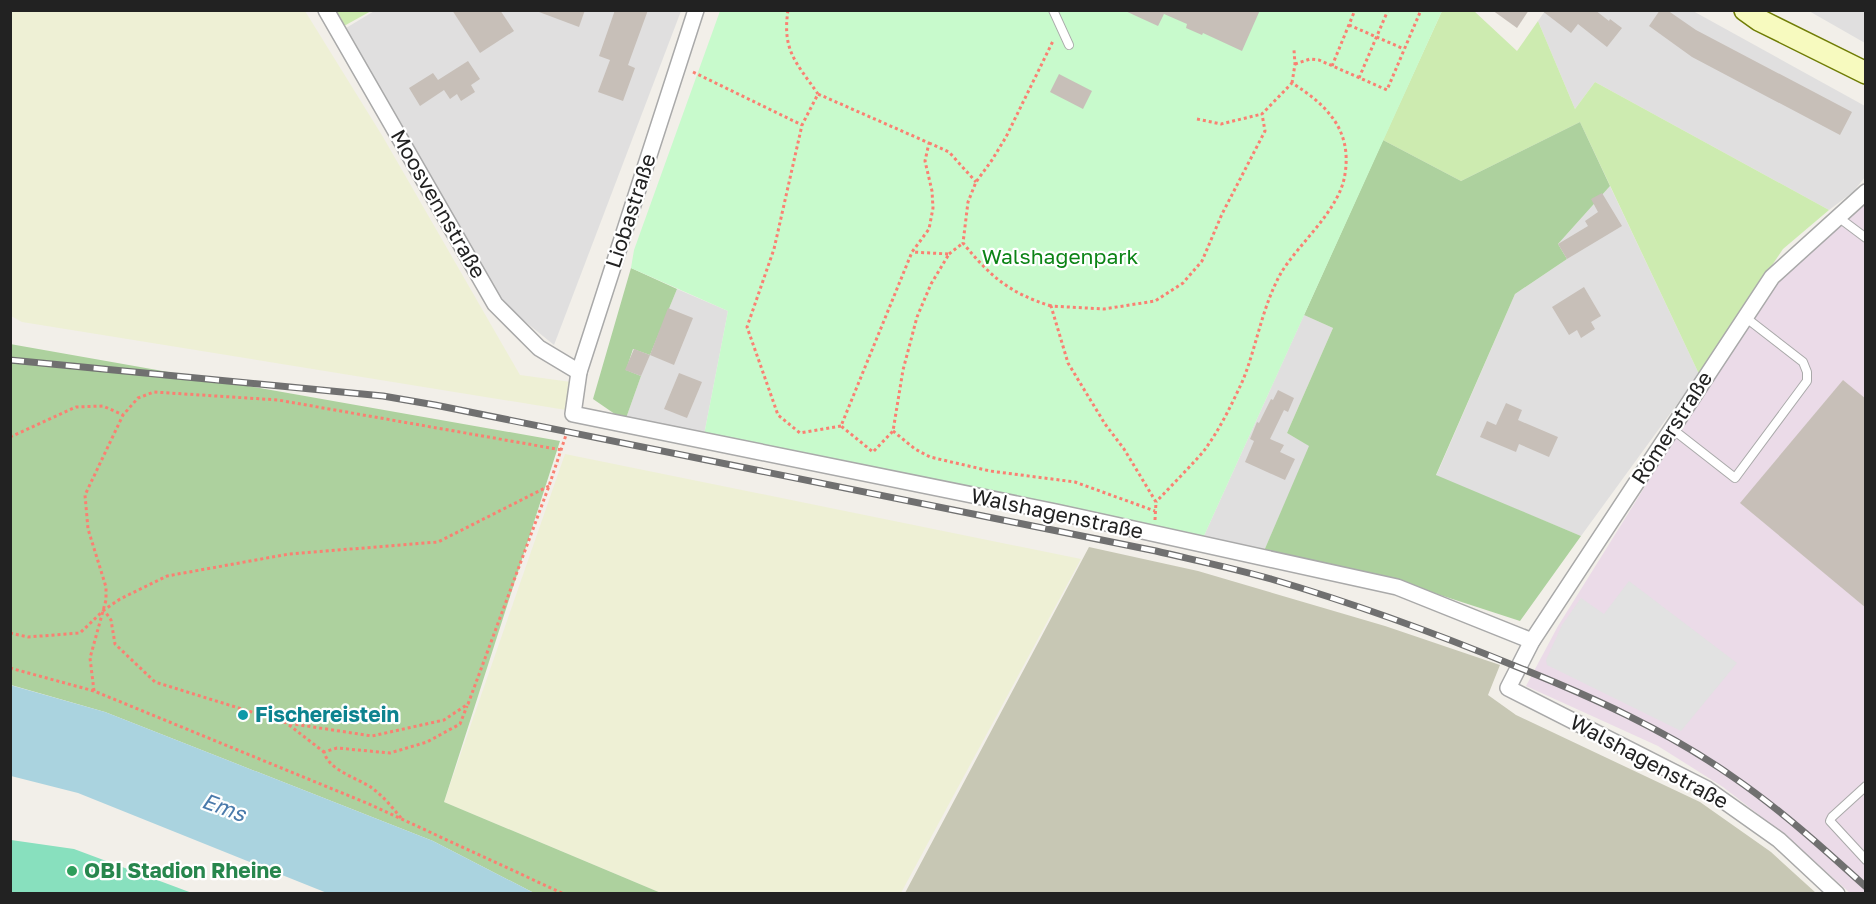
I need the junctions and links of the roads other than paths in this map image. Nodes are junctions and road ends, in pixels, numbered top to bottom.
1 (326, 10) edge
2 (696, 10) edge
3 (1053, 10) edge
4 (1745, 10) edge
5 (1069, 45) dead end
6 (1866, 73) edge
7 (1866, 192) edge
8 (1839, 217) junction
9 (1866, 238) edge
10 (1745, 317) junction
11 (579, 372) junction
12 (573, 414) joint
13 (1671, 428) junction
14 (1532, 641) junction
15 (1508, 688) joint
16 (1866, 786) edge
17 (1866, 860) edge
18 (1837, 894) edge

1 - 11 street, Moosvennstraße
2 - 11 street, Liobastraße
3 - 5 lane
4 - 6 main road
7 - 8 street, Römerstraße
8 - 9 lane
8 - 10 street, Römerstraße
10 - 13 street, Römerstraße
10 - 13 lane
11 - 12 street, Liobastraße
12 - 14 street, Walshagenstraße
13 - 14 street, Römerstraße
14 - 15 street, Römerstraße
15 - 18 street, Walshagenstraße
16 - 17 lane

